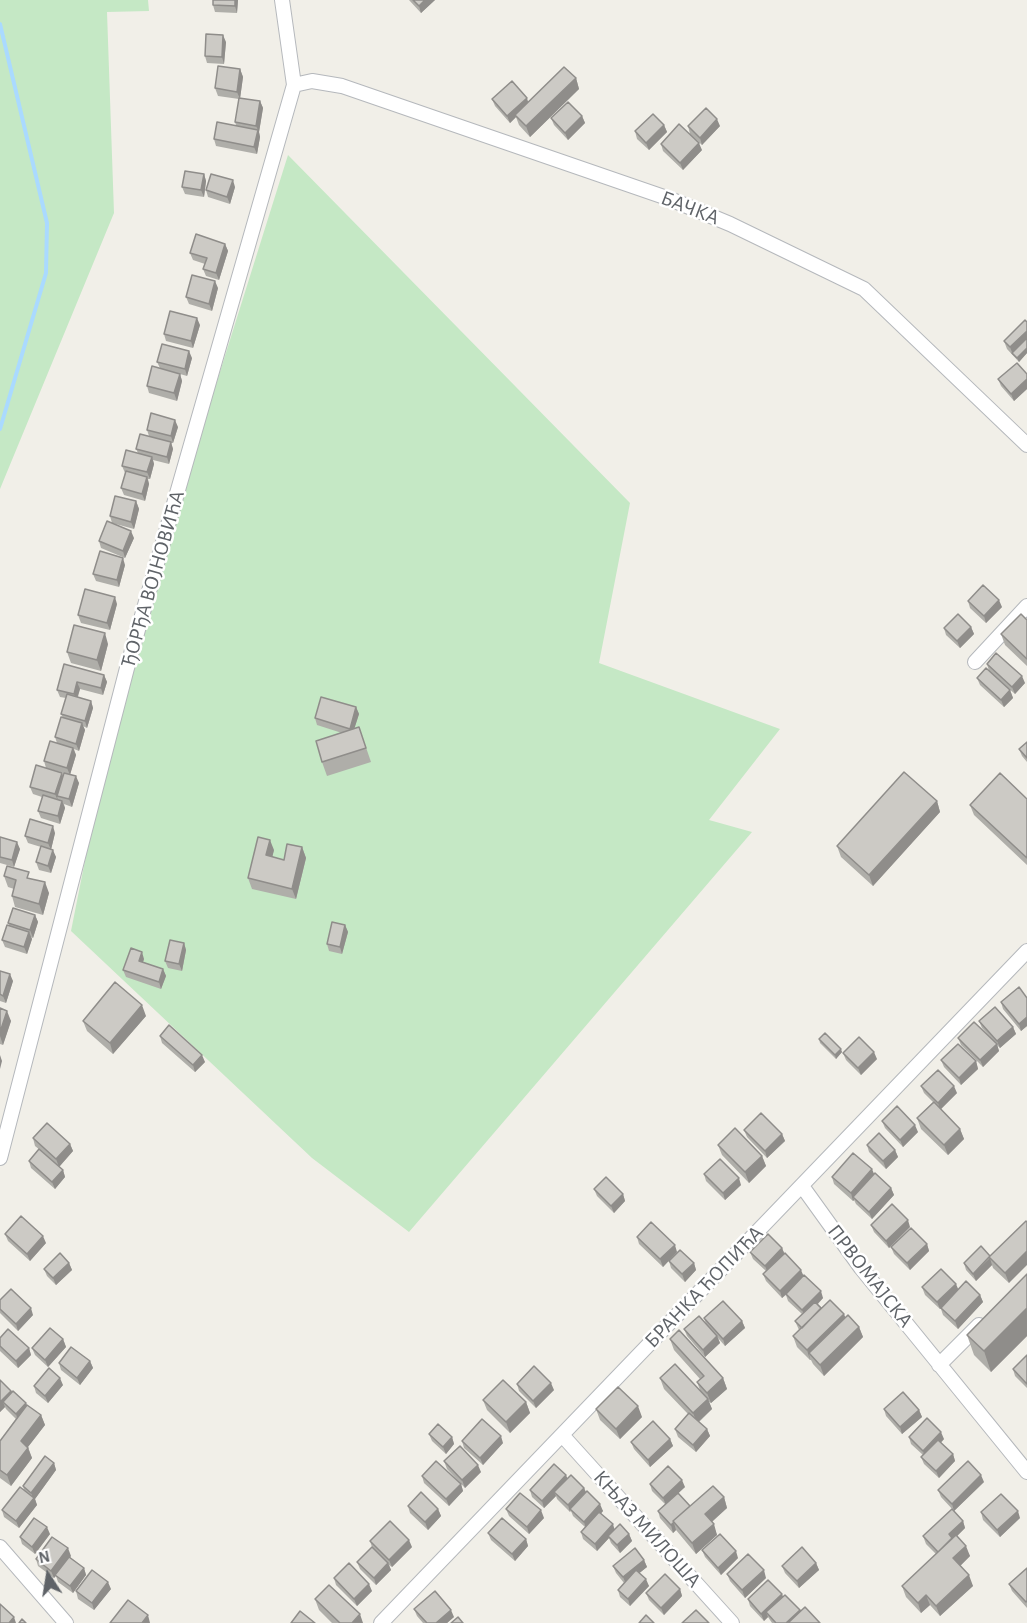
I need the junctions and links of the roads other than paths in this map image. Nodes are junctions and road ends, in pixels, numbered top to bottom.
1 (282, 0) edge
2 (294, 85) junction
3 (1027, 445) edge
4 (1027, 606) edge
5 (975, 662) dead end
6 (1027, 951) edge
7 (0, 1158) edge
8 (802, 1186) junction
9 (987, 1317) edge
10 (939, 1365) junction
11 (562, 1435) junction
12 (1027, 1472) edge
13 (0, 1547) edge
14 (66, 1623) edge
15 (381, 1623) edge
16 (732, 1623) edge

1 - 2 street, ЂОРЂА ВОЈНОВИЋА
2 - 3 street, БАЧКА
2 - 7 street, ЂОРЂА ВОЈНОВИЋА
4 - 5 street
6 - 8 street, БРАНКА ЋОПИЋА
8 - 10 street, ПРВОМАЈСКА
8 - 11 street, БРАНКА ЋОПИЋА
9 - 10 street
10 - 12 street, ПРВОМАЈСКА
11 - 15 street, БРАНКА ЋОПИЋА
11 - 16 street, КЊАЗ МИЛОША
13 - 14 street

